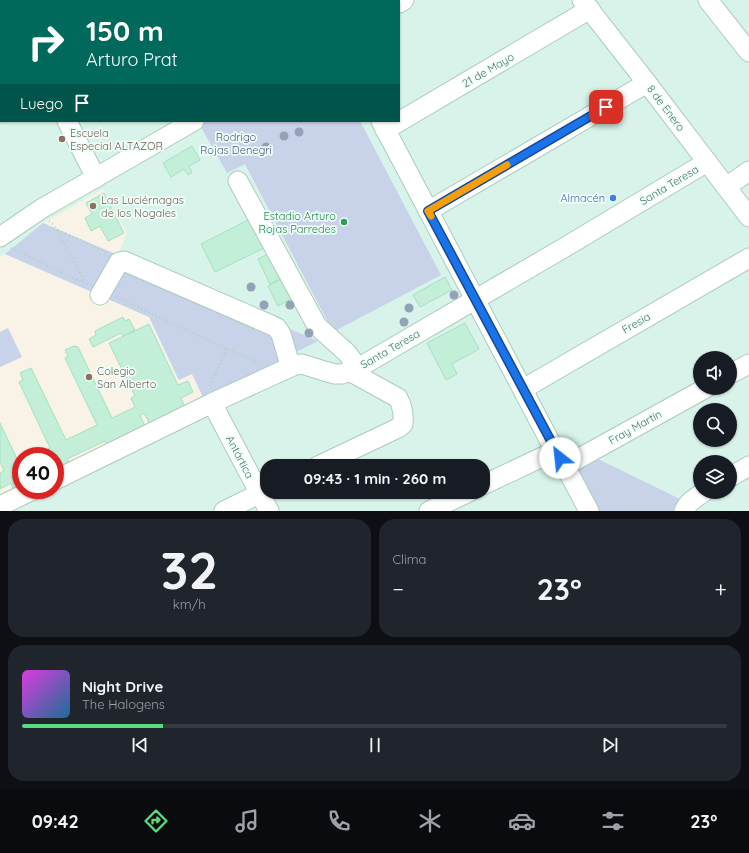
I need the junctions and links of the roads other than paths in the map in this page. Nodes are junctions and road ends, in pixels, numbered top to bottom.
1 (708, 0) edge
2 (586, 5) edge
3 (749, 52) edge
4 (647, 83) junction
5 (400, 115) edge
6 (68, 122) edge
7 (192, 122) edge
8 (383, 125) edge
9 (707, 162) junction
10 (749, 171) edge
11 (96, 178) junction
12 (238, 181) dead end
13 (726, 187) junction
14 (428, 211) junction
15 (749, 217) edge
16 (8, 240) edge
17 (749, 258) edge
18 (96, 290) road end
19 (476, 299) junction
20 (749, 364) edge
21 (286, 369) junction
22 (354, 370) junction
23 (737, 370) edge
24 (523, 389) junction
25 (693, 394) edge
26 (212, 403) junction
27 (560, 458) junction
28 (333, 459) edge
29 (749, 466) edge
30 (737, 473) edge
31 (64, 476) edge
32 (490, 483) edge
33 (260, 487) edge
34 (260, 493) edge
35 (14, 499) edge
36 (265, 499) edge
37 (454, 499) edge
38 (694, 499) edge
39 (0, 506) edge
40 (686, 508) edge
41 (224, 511) edge
42 (269, 511) edge
43 (429, 511) edge
44 (589, 511) edge

1 - 3 street
2 - 4 street, 8 de Enero
2 - 5 street, 21 de Mayo
4 - 9 street, 8 de Enero
4 - 14 street
6 - 11 street
7 - 11 street
8 - 14 street
9 - 13 street, 8 de Enero
9 - 19 street, Santa Teresa
10 - 13 street
11 - 16 street
12 - 22 street
13 - 15 street, 8 de Enero
14 - 19 street
17 - 24 street, Fresia
18 - 21 street
19 - 22 street, Santa Teresa
19 - 24 street
20 - 23 street
21 - 22 street, Santa Teresa
21 - 26 street, Santa Teresa
22 - 28 street
24 - 27 street
25 - 27 street, Fray Martín
26 - 31 street, Santa Teresa
26 - 33 street, Antártica
27 - 32 street, Fray Martín
27 - 44 street
29 - 30 street
34 - 41 street
35 - 39 street
36 - 42 street, Antártica
37 - 43 street
38 - 40 street

